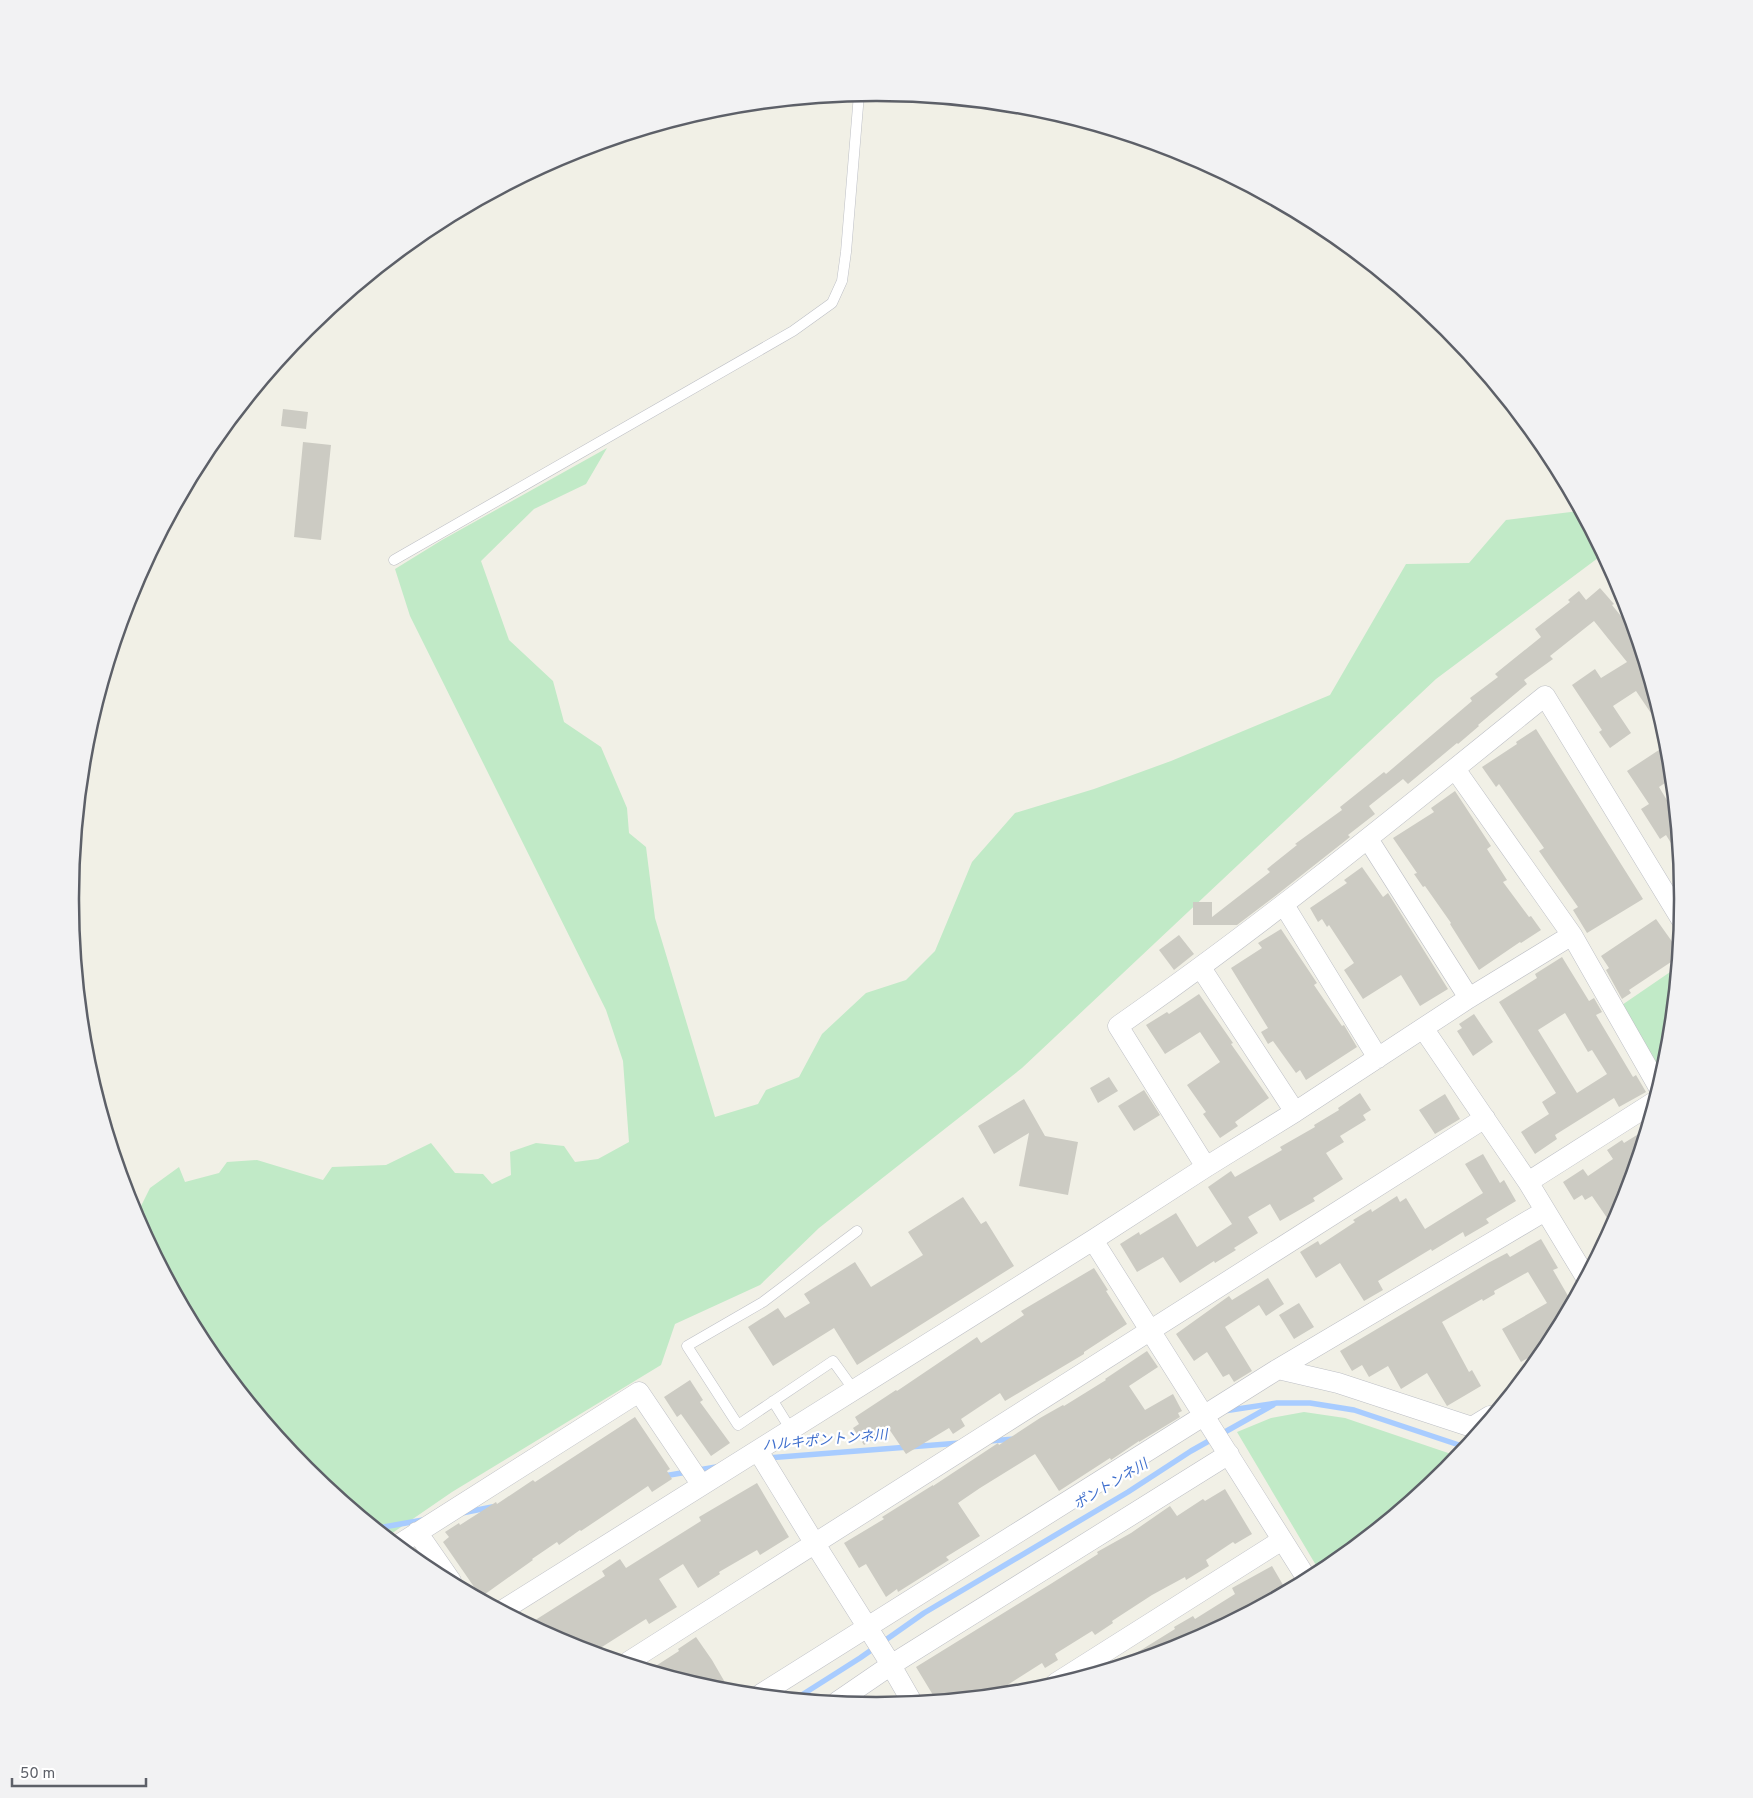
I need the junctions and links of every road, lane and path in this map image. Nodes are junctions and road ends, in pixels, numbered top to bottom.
1 (858, 102) edge
2 (394, 560) dead end
3 (1455, 769) junction
4 (1368, 839) junction
5 (1284, 905) junction
6 (1674, 907) edge
7 (1572, 935) junction
8 (1201, 968) junction
9 (1469, 998) junction
10 (1423, 1028) junction
11 (1378, 1058) junction
12 (1653, 1078) edge
13 (1646, 1107) edge
14 (1295, 1112) junction
15 (1485, 1118) junction
16 (1206, 1167) junction
17 (1528, 1182) junction
18 (1545, 1211) junction
19 (857, 1231) dead end
20 (1093, 1240) junction
21 (1582, 1271) edge
22 (1151, 1332) junction
23 (1278, 1369) junction
24 (854, 1390) junction
25 (773, 1401) junction
26 (1207, 1421) junction
27 (1477, 1424) edge
28 (791, 1430) junction
29 (1226, 1450) junction
30 (758, 1451) junction
31 (701, 1484) junction
32 (417, 1532) junction
33 (1282, 1540) junction
34 (404, 1541) edge
35 (814, 1544) junction
36 (441, 1567) edge
37 (1302, 1573) edge
38 (509, 1606) edge
39 (870, 1630) junction
40 (634, 1658) edge
41 (888, 1660) junction
42 (1073, 1672) edge
43 (769, 1689) edge
44 (845, 1696) edge
45 (908, 1696) edge

1 - 2 lane
3 - 4 street
3 - 6 street
3 - 7 street
4 - 5 street
4 - 9 street
5 - 8 street
5 - 11 street
7 - 9 street
7 - 12 street
8 - 14 street
8 - 16 street
9 - 10 street
10 - 11 street
10 - 15 street
11 - 14 street
13 - 17 street
14 - 16 street
15 - 17 street
15 - 22 street
16 - 20 street
17 - 18 street
18 - 21 street
18 - 23 street
19 - 25 lane
20 - 22 street
20 - 24 street
22 - 26 street
22 - 35 street
23 - 26 street
23 - 27 street
24 - 25 lane
24 - 28 street
25 - 28 lane
26 - 29 street
26 - 39 street
28 - 30 street
29 - 33 street
29 - 41 street
30 - 31 street
30 - 35 street
31 - 32 street
31 - 38 street
32 - 34 street
32 - 36 street
33 - 37 street
33 - 42 street
35 - 39 street
35 - 40 street
39 - 41 street
39 - 43 street
41 - 44 street
41 - 45 street

